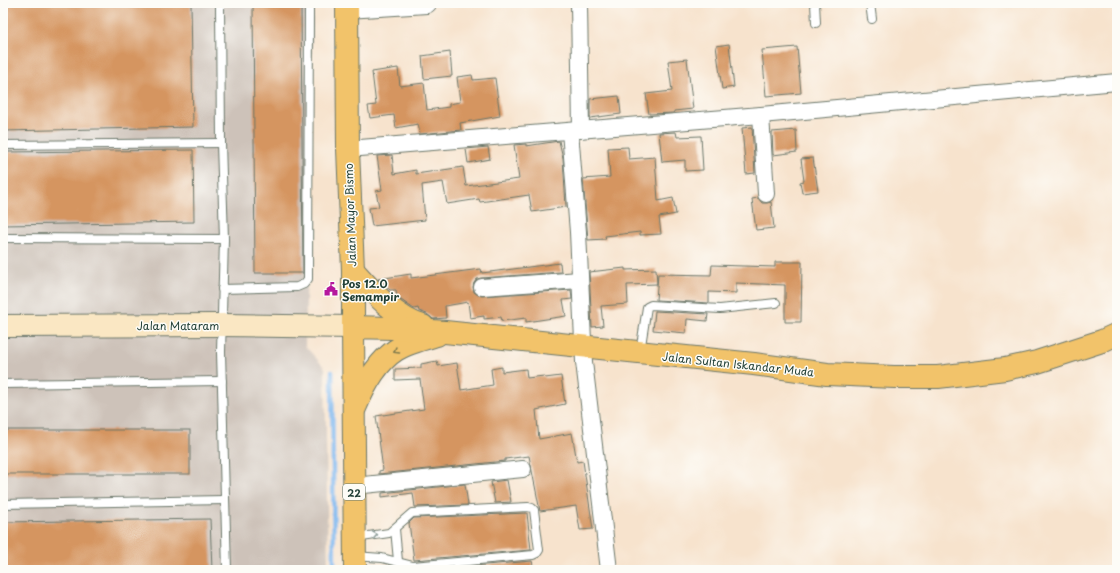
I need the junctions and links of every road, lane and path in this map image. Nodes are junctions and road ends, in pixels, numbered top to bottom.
1 (220, 3) edge
2 (309, 3) edge
3 (429, 3) edge
4 (579, 3) edge
5 (816, 3) edge
6 (870, 3) edge
7 (347, 6) edge
8 (872, 19) dead end
9 (816, 23) dead end
10 (1117, 82) edge
11 (761, 115) junction
12 (576, 131) junction
13 (221, 143) junction
14 (3, 145) edge
15 (348, 149) junction
16 (766, 194) dead end
17 (3, 238) edge
18 (224, 239) junction
19 (353, 270) junction
20 (580, 280) junction
21 (482, 287) dead end
22 (222, 289) junction
23 (776, 303) dead end
24 (221, 325) junction
25 (3, 326) edge
26 (353, 327) junction
27 (445, 332) junction
28 (1117, 334) edge
29 (584, 347) junction
30 (640, 353) junction
31 (222, 381) junction
32 (3, 384) edge
33 (353, 414) junction
34 (523, 469) dead end
35 (354, 486) junction
36 (225, 500) junction
37 (3, 504) edge
38 (395, 529) junction
39 (354, 555) edge
40 (398, 561) junction
41 (226, 570) edge
42 (608, 570) edge

1 - 13 lane
2 - 22 lane
3 - 7 street
4 - 12 street
5 - 9 lane
6 - 8 lane
7 - 15 main road, Jalan Mayor Bismo
10 - 11 street
11 - 12 street
11 - 16 street
12 - 15 street
12 - 20 street
13 - 14 lane
13 - 18 lane
15 - 19 main road, Jalan Mayor Bismo
17 - 18 lane
18 - 22 lane
19 - 26 main road, Jalan Mayor Bismo
19 - 27 main road
20 - 21 street
20 - 29 street
22 - 24 lane
23 - 30 lane
24 - 25 main road, Jalan Mataram
24 - 26 main road, Jalan Mataram
24 - 31 lane
26 - 27 main road, Jalan Sultan Iskandar Muda
26 - 33 main road, Jalan Mayor Bismo / 22
27 - 29 main road, Jalan Sultan Iskandar Muda
27 -> 33 main road, 22
28 - 30 main road, Jalan Sultan Iskandar Muda
29 - 30 main road, Jalan Sultan Iskandar Muda
29 - 42 street
31 - 32 lane
31 - 36 lane
33 - 35 main road, Jalan Mayor Bismo / 22
34 - 35 street
35 - 39 main road, Jalan Mayor Bismo / 22
36 - 37 lane
36 - 41 lane
39 -> 38 lane
38 - 40 lane
38 - 40 lane
39 - 40 lane

